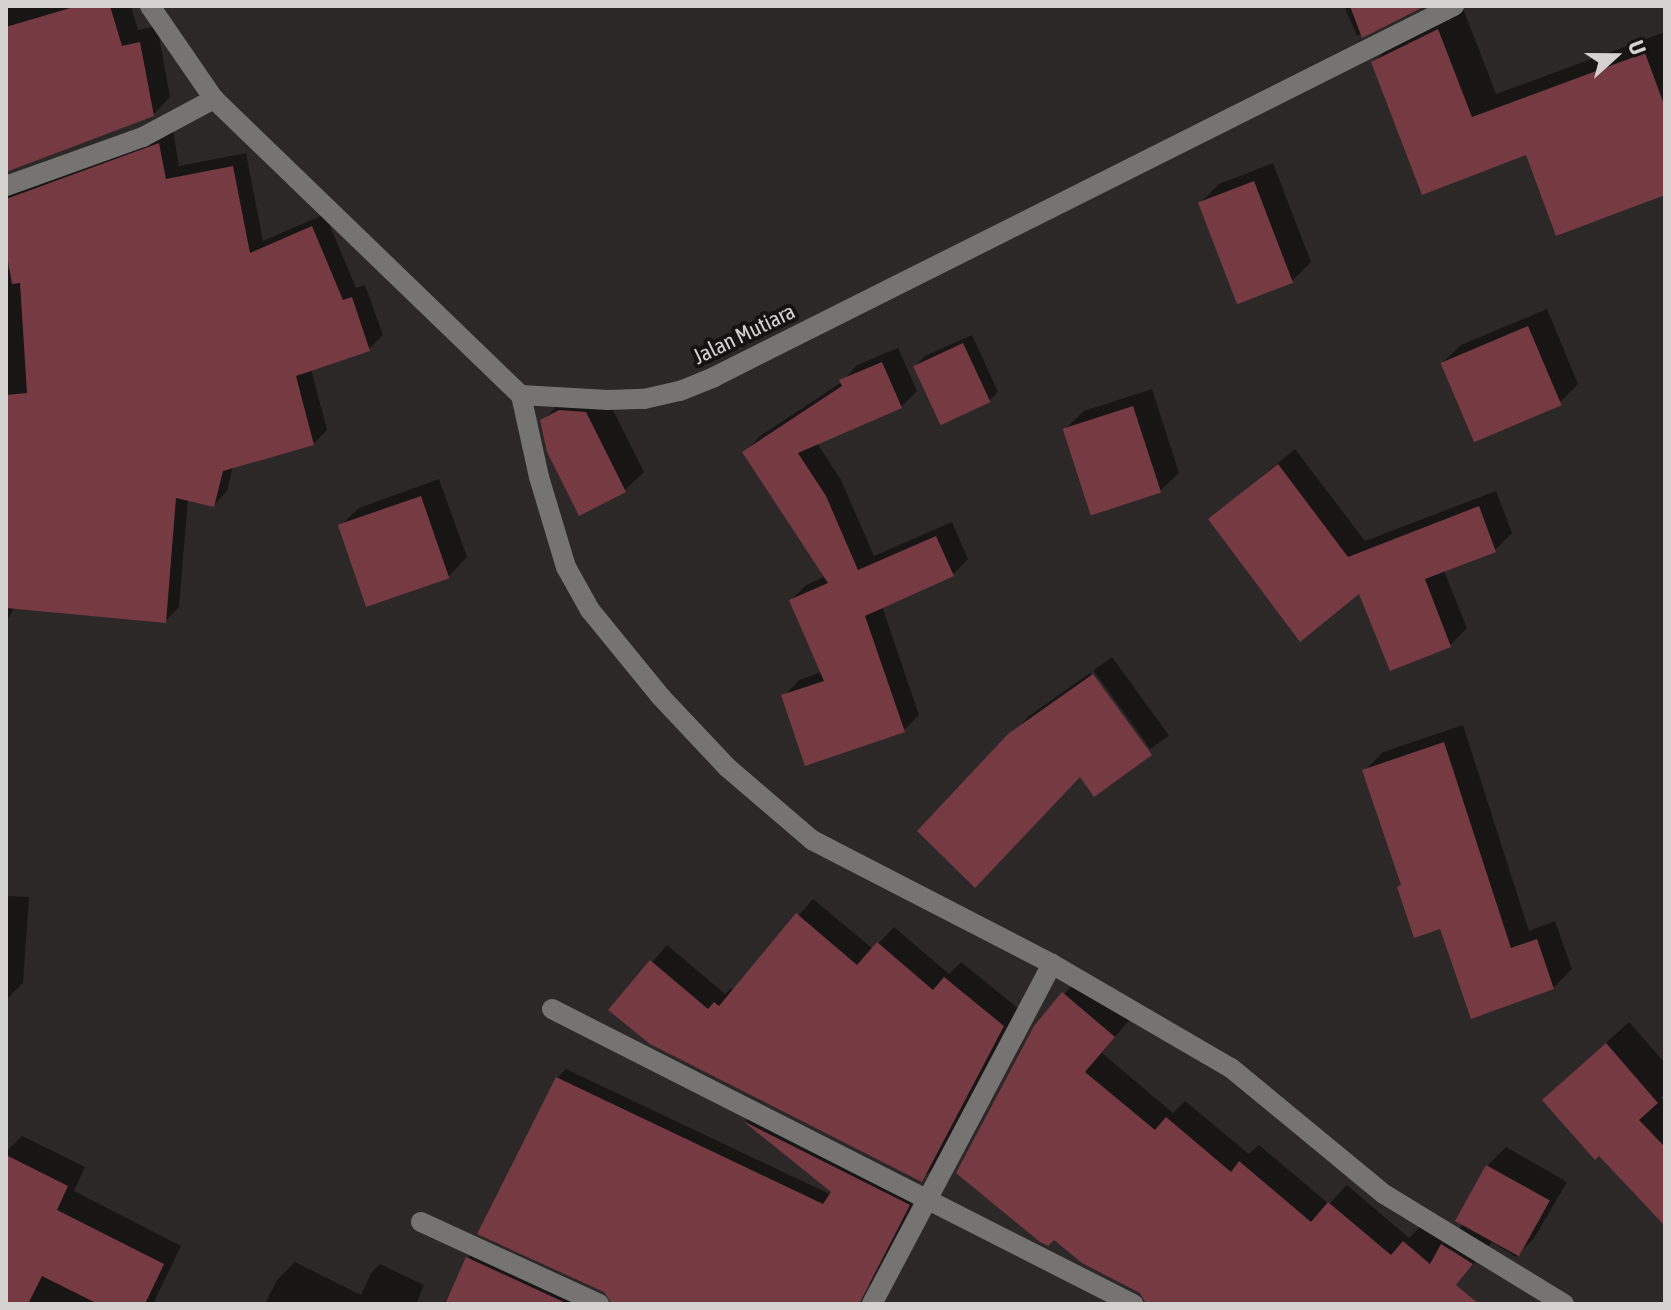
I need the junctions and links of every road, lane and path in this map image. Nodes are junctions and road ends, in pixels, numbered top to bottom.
1 (150, 6) edge
2 (1454, 6) edge
3 (214, 99) junction
4 (6, 186) edge
5 (521, 395) junction
6 (1052, 964) junction
7 (552, 1009) dead end
8 (926, 1198) junction
9 (421, 1222) dead end
10 (599, 1304) edge
11 (872, 1304) edge
12 (1133, 1304) edge
13 (1564, 1304) edge

1 - 3 street
2 - 5 street, Jalan Mutiara
3 - 4 street
3 - 5 street
5 - 6 street
6 - 8 street
6 - 13 street
7 - 8 street
8 - 11 street
8 - 12 street
9 - 10 street

